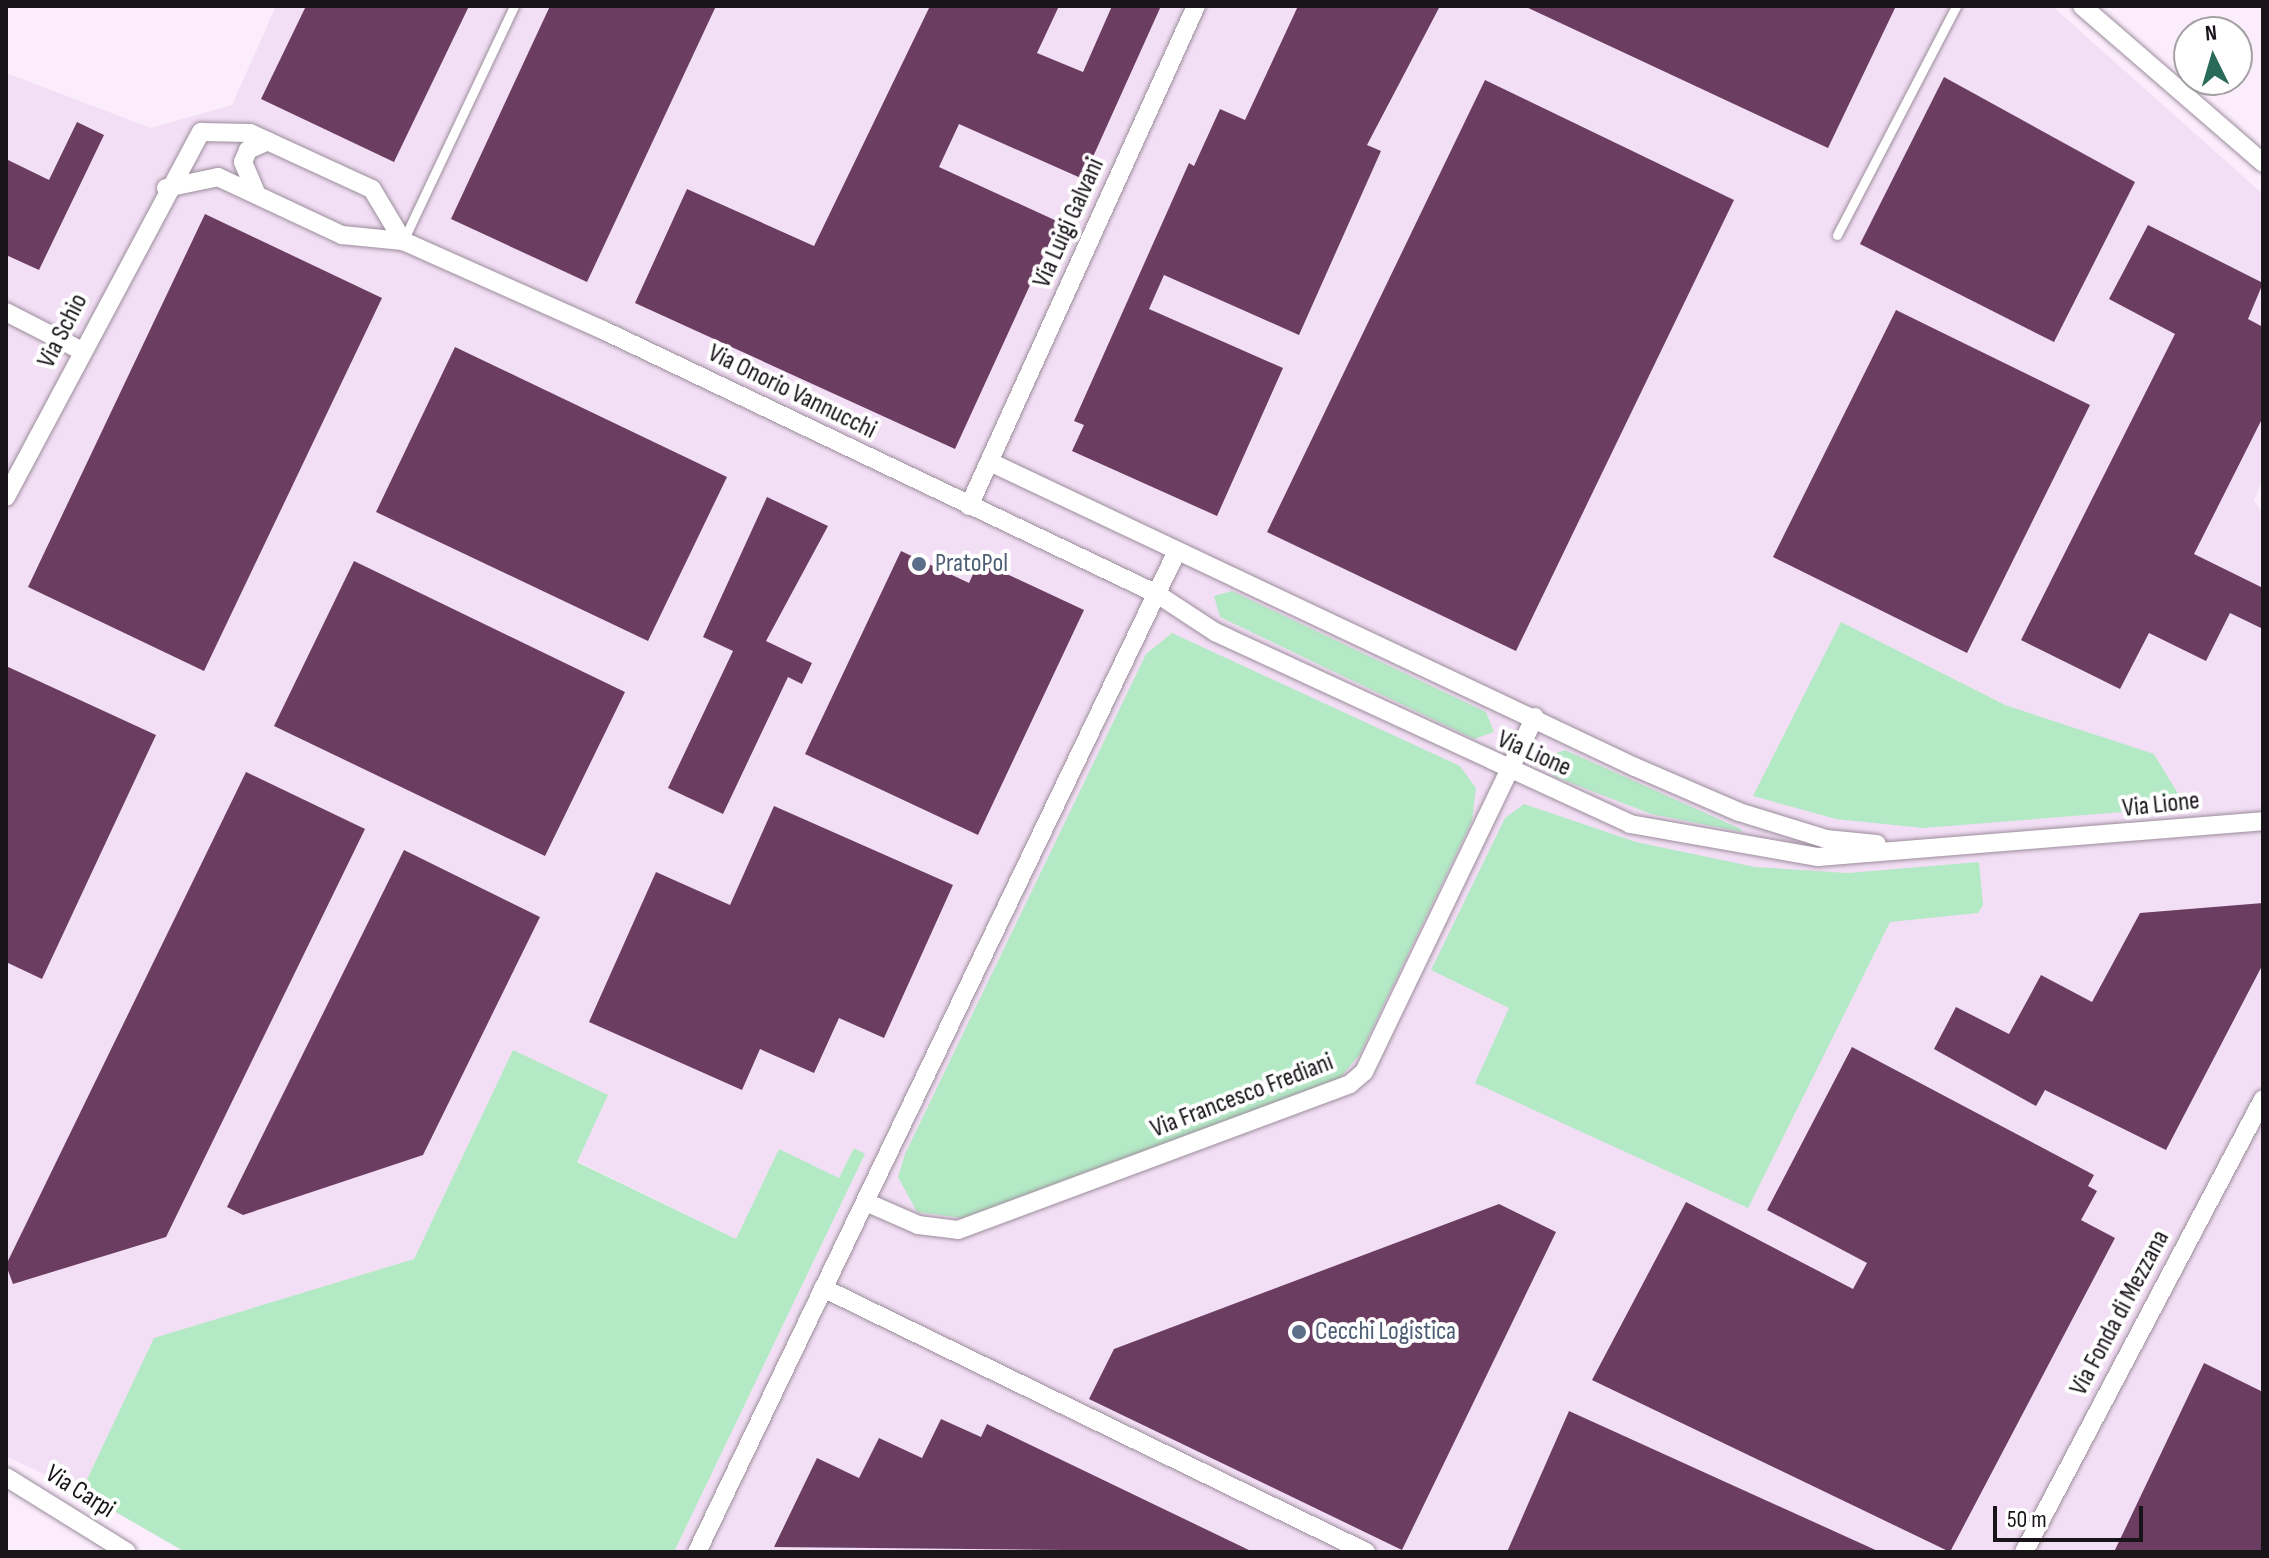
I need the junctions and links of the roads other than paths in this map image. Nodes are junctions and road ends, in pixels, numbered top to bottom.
1 (514, 6) edge
2 (1196, 6) edge
3 (1956, 6) edge
4 (2082, 6) edge
5 (268, 141) junction
6 (2263, 163) edge
7 (166, 188) junction
8 (257, 195) junction
9 (1837, 235) dead end
10 (403, 241) junction
11 (6, 312) edge
12 (82, 351) junction
13 (990, 462) junction
14 (6, 497) edge
15 (969, 506) junction
16 (1177, 551) junction
17 (1157, 594) junction
18 (1535, 717) junction
19 (1509, 772) junction
20 (2263, 821) edge
21 (1921, 848) junction
22 (2263, 1099) edge
23 (868, 1203) junction
24 (823, 1288) junction
25 (6, 1477) edge
26 (127, 1552) edge
27 (697, 1552) edge
28 (1366, 1552) edge
29 (2024, 1552) edge

1 - 10 lane
2 - 13 street, Via Luigi Galvani
3 - 9 lane
4 - 6 street
5 - 7 street
5 - 8 street
5 - 10 street
7 - 8 street, Via Onorio Vannucchi
7 - 12 street, Via Schio
8 - 10 street, Via Onorio Vannucchi
10 - 15 street, Via Onorio Vannucchi
11 - 12 street
12 - 14 street, Via Schio
13 - 15 street, Via Luigi Galvani
13 - 16 street
15 - 17 street, Via Onorio Vannucchi
16 - 17 street
16 - 18 street, Via Lione
17 - 19 street, Via Lione
17 - 23 street
18 - 19 street, Via Francesco Frediani
18 - 21 street, Via Lione
19 - 21 street, Via Lione
19 - 23 street, Via Francesco Frediani
20 - 21 street, Via Lione
22 - 29 street, Via Fonda di Mezzana
23 - 24 street
24 - 27 street
24 - 28 street
25 - 26 street, Via Carpi

